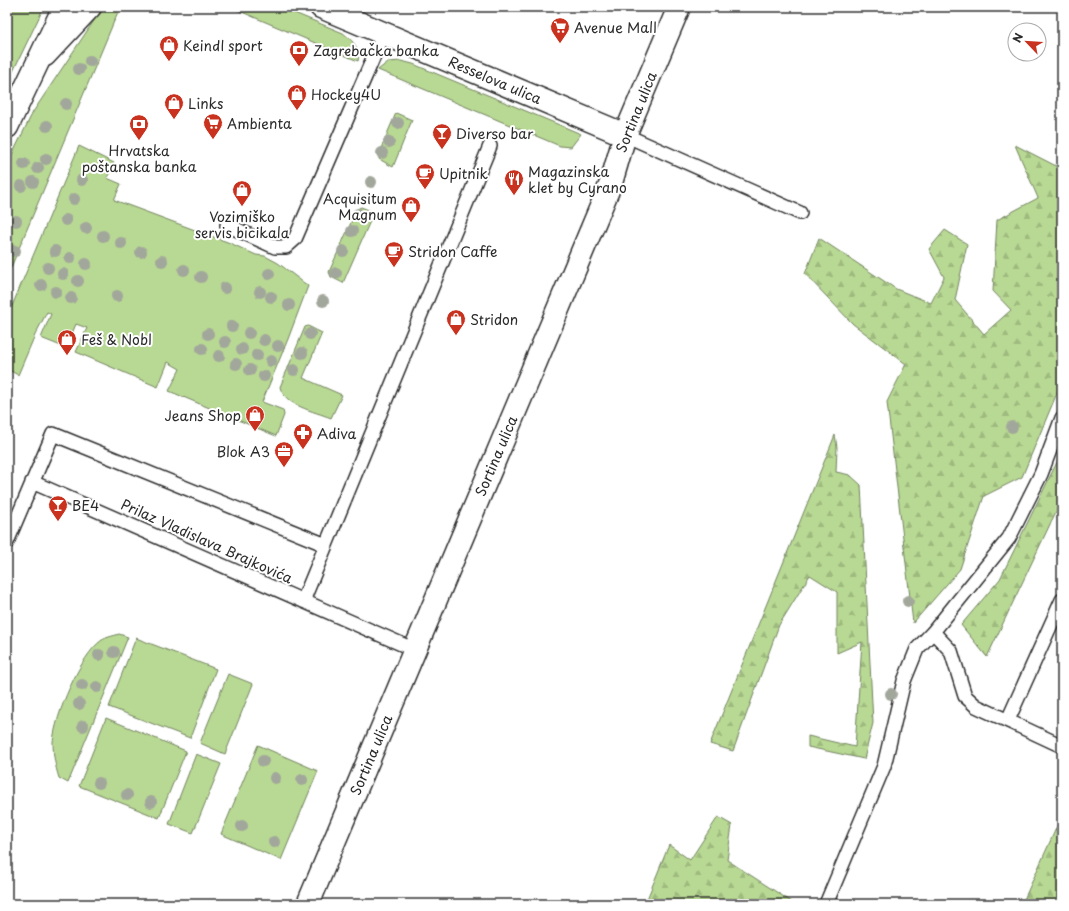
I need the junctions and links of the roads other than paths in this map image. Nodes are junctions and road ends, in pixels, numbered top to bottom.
1 (64, 7) edge
2 (90, 7) edge
3 (321, 7) edge
4 (679, 7) edge
5 (384, 33) junction
6 (40, 60) junction
7 (7, 127) edge
8 (625, 135) junction
9 (490, 146) dead end
10 (800, 213) dead end
11 (227, 225) dead end
12 (1062, 418) edge
13 (32, 482) junction
14 (7, 542) edge
15 (326, 545) junction
16 (1062, 600) edge
17 (303, 601) junction
18 (933, 632) junction
19 (416, 650) junction
20 (1008, 720) junction
21 (1062, 746) edge
22 (308, 904) edge
23 (826, 904) edge

1 - 6 street
2 - 6 street
3 - 5 street, Resselova ulica
4 - 8 street, Sortina ulica
5 - 8 street, Resselova ulica
5 - 11 lane
6 - 7 street
8 - 10 lane
8 - 19 street, Sortina ulica
9 - 15 lane, Prilaz Vladislava Brajkovića
12 - 18 lane
13 - 14 lane
13 - 15 lane
13 - 17 lane, Prilaz Vladislava Brajkovića
15 - 17 lane, Prilaz Vladislava Brajkovića
16 - 20 lane
17 - 19 lane, Prilaz Vladislava Brajkovića
18 - 20 lane
18 - 23 lane
19 - 22 street, Sortina ulica
20 - 21 lane

